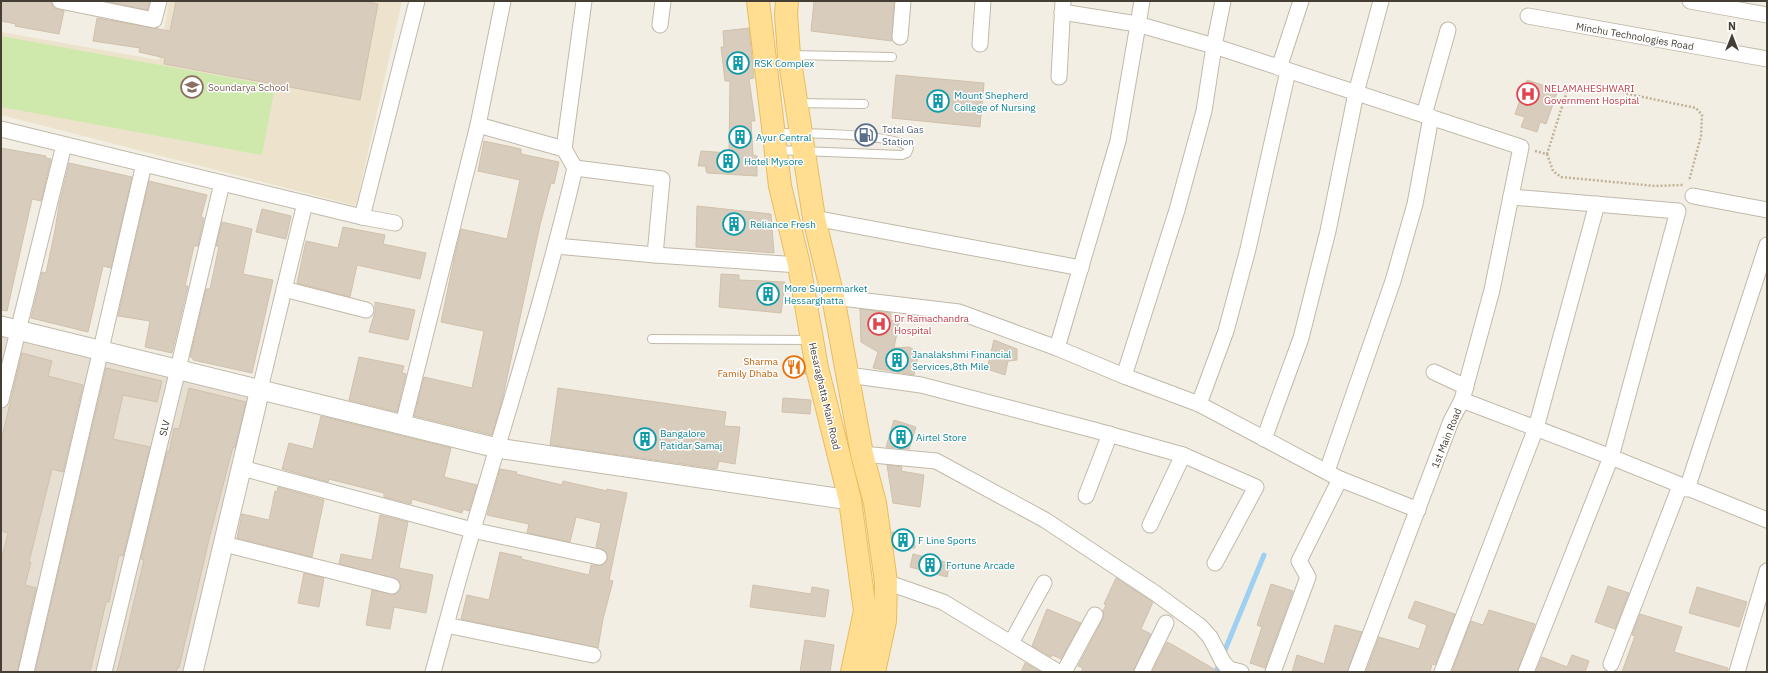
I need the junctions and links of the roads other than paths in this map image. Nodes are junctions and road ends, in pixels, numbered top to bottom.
1 (60, 1) edge
2 (159, 1) edge
3 (417, 1) edge
4 (503, 1) edge
5 (584, 1) edge
6 (663, 1) edge
7 (758, 1) edge
8 (787, 1) edge
9 (903, 1) edge
10 (983, 1) edge
11 (1142, 1) edge
12 (1223, 1) edge
13 (1301, 1) edge
14 (1381, 1) edge
15 (1690, 1) edge
16 (1062, 6) edge
17 (1767, 15) edge
18 (1528, 16) dead end
19 (1137, 24) junction
20 (660, 25) dead end
21 (1448, 30) dead end
22 (900, 37) dead end
23 (980, 44) dead end
24 (1214, 46) junction
25 (789, 55) junction
26 (892, 57) dead end
27 (1767, 59) edge
28 (1283, 70) junction
29 (1059, 77) dead end
30 (1356, 93) junction
31 (796, 103) junction
32 (864, 104) dead end
33 (1427, 116) junction
34 (478, 125) junction
35 (1, 130) edge
36 (774, 142) junction
37 (802, 142) junction
38 (64, 145) junction
39 (564, 150) junction
40 (144, 164) junction
41 (575, 168) junction
42 (222, 183) junction
43 (1693, 196) dead end
44 (1511, 197) junction
45 (305, 203) junction
46 (1597, 204) junction
47 (1767, 210) edge
48 (362, 217) junction
49 (814, 218) junction
50 (395, 223) dead end
51 (1767, 245) edge
52 (556, 246) junction
53 (655, 255) junction
54 (799, 265) junction
55 (1081, 268) junction
56 (284, 289) junction
57 (833, 297) junction
58 (366, 310) dead end
59 (10, 328) edge
60 (652, 340) dead end
61 (812, 340) junction
62 (1057, 348) junction
63 (101, 350) junction
64 (178, 369) junction
65 (1434, 372) dead end
66 (848, 375) junction
67 (1124, 376) junction
68 (260, 389) junction
69 (1464, 393) junction
70 (1, 400) edge
71 (1199, 404) junction
72 (403, 424) junction
73 (1536, 428) junction
74 (1110, 434) junction
75 (1264, 439) junction
76 (497, 448) junction
77 (862, 454) junction
78 (1182, 455) junction
79 (1611, 457) junction
80 (242, 468) junction
81 (1327, 471) junction
82 (1340, 479) junction
83 (1684, 487) junction
84 (1086, 496) dead end
85 (850, 500) junction
86 (1418, 510) junction
87 (1767, 520) edge
88 (1150, 524) dead end
89 (472, 530) junction
90 (224, 544) junction
91 (599, 557) dead end
92 (1215, 563) dead end
93 (1767, 571) edge
94 (886, 582) junction
95 (1044, 583) dead end
96 (392, 586) dead end
97 (1095, 615) dead end
98 (1166, 623) dead end
99 (446, 625) junction
100 (1011, 643) junction
101 (593, 655) dead end
102 (1611, 664) dead end
103 (26, 672) edge
104 (104, 672) edge
105 (193, 672) edge
106 (434, 672) edge
107 (852, 672) edge
108 (874, 672) edge
109 (1058, 672) edge
110 (1064, 672) edge
111 (1142, 672) edge
112 (1241, 672) edge
113 (1273, 672) edge
114 (1356, 672) edge
115 (1442, 672) edge
116 (1526, 672) edge
117 (1737, 672) edge

1 - 2 street
3 - 48 street
4 - 34 street
5 - 39 street
6 - 20 street
7 - 36 main road, Hesaraghatta Main Road
8 - 25 main road
9 - 22 street
10 - 23 street
11 - 19 street
12 - 24 street
13 - 28 street
14 - 30 street
15 - 17 street
16 - 19 street
16 - 29 street
18 - 27 street, Minchu Technologies Road
19 - 24 street
19 - 55 street
21 - 33 street
24 - 28 street
24 - 67 street
25 - 26 lane
25 - 31 main road
28 - 30 street
28 - 71 street
30 - 33 street
30 - 75 street
31 - 32 lane
31 - 37 main road
33 - 44 street, 1st Main Road
33 - 81 street
34 - 39 street
34 - 72 street
35 - 38 street
36 - 37 lane
36 - 37 lane
36 - 54 main road, Hesaraghatta Main Road
37 - 37 lane
37 - 49 main road
38 - 40 street
38 - 59 street
39 - 41 street
40 - 42 street
40 - 63 street
41 - 52 street
41 - 53 street
42 - 45 street
42 - 64 street, SLV
43 - 47 street
44 - 46 street
44 - 69 street, 1st Main Road
45 - 48 street
45 - 56 street
46 - 73 street
46 - 79 street
48 - 50 street
49 - 55 street
49 - 57 main road
51 - 83 street
52 - 53 street
52 - 76 street
53 - 54 street
54 - 61 main road, Hesaraghatta Main Road
55 - 62 street
56 - 58 street
56 - 68 street
57 - 62 street
57 - 66 main road
59 - 63 street
59 - 70 street
60 - 61 lane
61 - 85 main road, Hesaraghatta Main Road
62 - 67 street
63 - 64 street
63 - 103 street
64 - 68 street
64 - 104 street, SLV
65 - 69 street
66 - 74 street
66 - 77 main road
67 - 71 street
68 - 72 street
68 - 80 street
69 - 73 street
69 - 86 street, 1st Main Road
71 - 75 street
72 - 76 street
73 - 79 street
73 - 115 street
74 - 78 street
74 - 84 street
75 - 81 street
76 - 85 street
76 - 89 street
77 - 94 main road
77 - 112 street
78 - 88 street
78 - 92 street
79 - 83 street
79 - 116 street
80 - 89 street
80 - 90 street
81 - 82 street
82 - 86 street
82 - 113 street
83 - 87 street
83 - 102 street
85 - 107 main road, Hesaraghatta Main Road
86 - 114 street, 1st Main Road
89 - 91 street
89 - 99 street
90 - 96 street
90 - 105 street
93 - 117 street
94 - 100 street
94 - 108 main road
95 - 100 street
97 - 110 street
98 - 111 street
99 - 101 street
99 - 106 street
100 - 109 street

